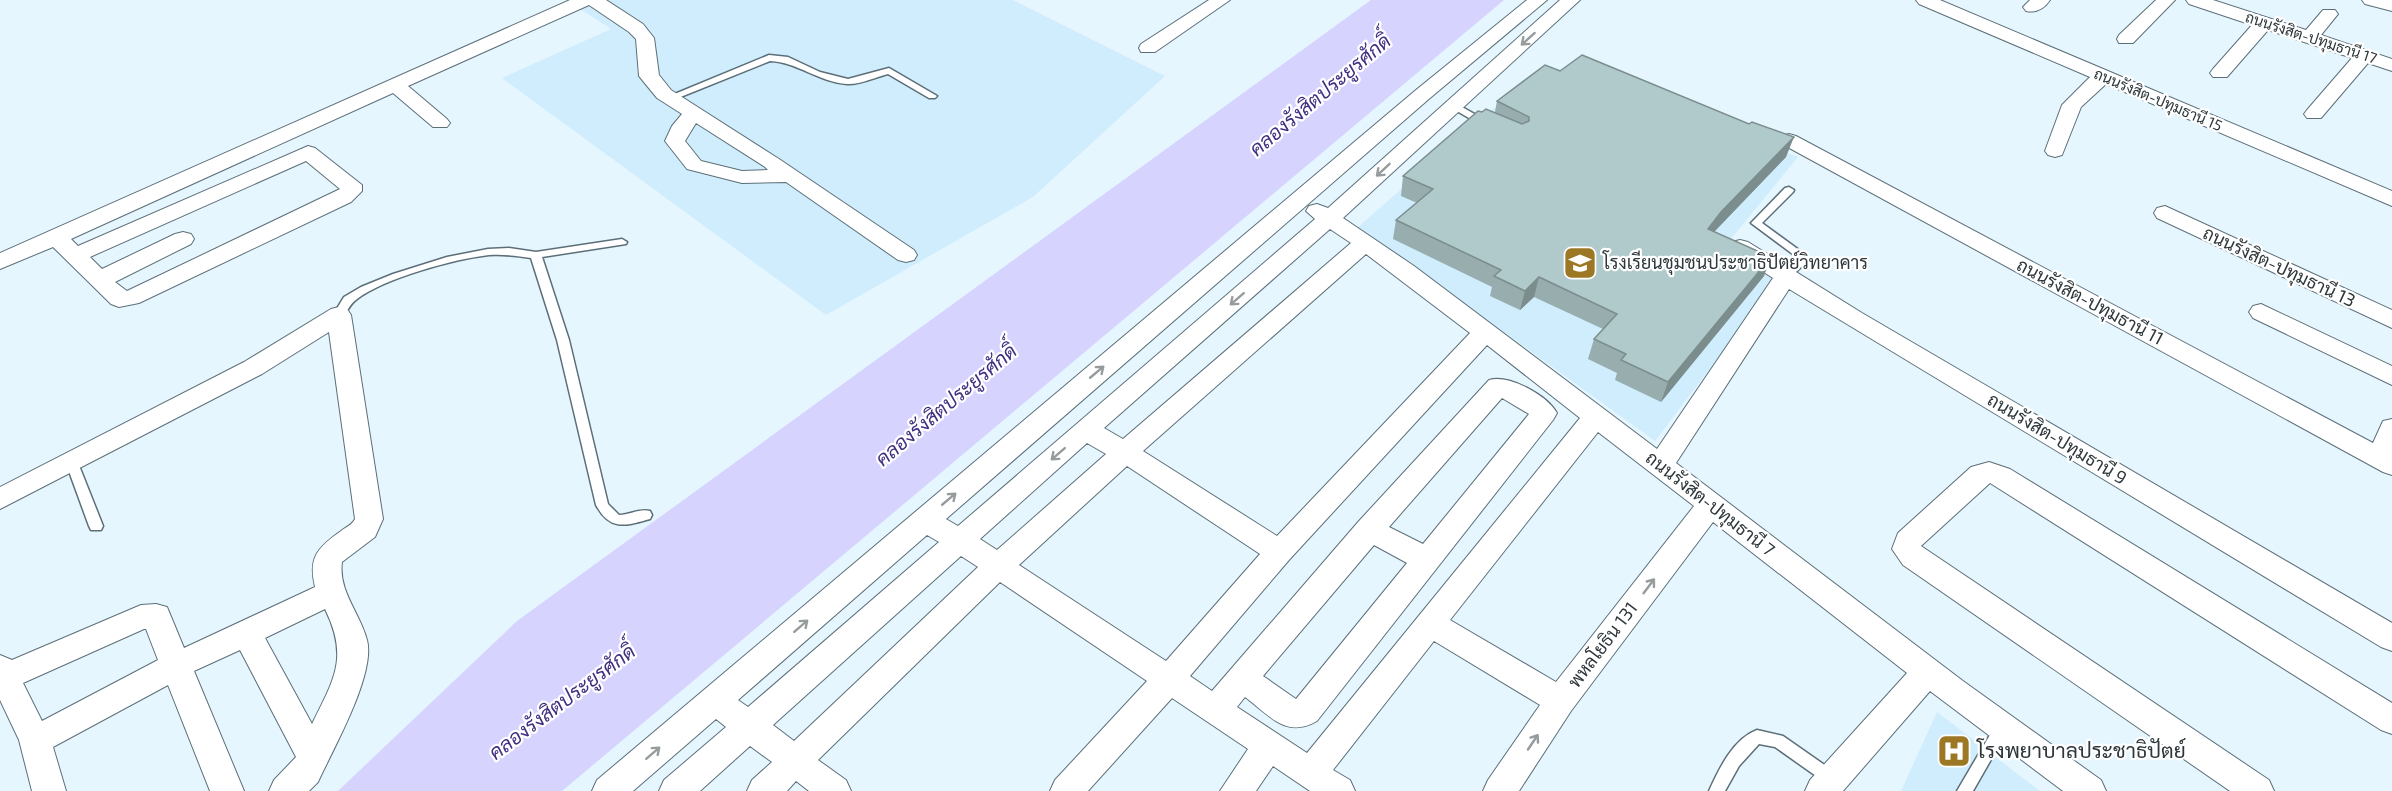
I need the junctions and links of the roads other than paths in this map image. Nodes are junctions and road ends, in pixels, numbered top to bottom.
1 (585, 0) edge
2 (594, 0) edge
3 (1221, 0) edge
4 (1538, 0) edge
5 (1571, 0) edge
6 (1924, 0) edge
7 (2166, 0) edge
8 (2195, 0) edge
9 (2371, 0) edge
10 (2392, 6) edge
11 (2329, 14) dead end
12 (2264, 23) junction
13 (2309, 38) junction
14 (2127, 39) dead end
15 (1148, 48) dead end
16 (2364, 56) junction
17 (2392, 65) edge
18 (2220, 73) dead end
19 (2103, 76) junction
20 (396, 86) junction
21 (932, 96) dead end
22 (670, 98) junction
23 (1453, 105) junction
24 (695, 113) junction
25 (2314, 114) dead end
26 (440, 123) dead end
27 (1497, 128) edge
28 (1789, 140) edge
29 (2055, 150) dead end
30 (791, 176) junction
31 (1789, 190) dead end
32 (2392, 199) edge
33 (1299, 200) junction
34 (2165, 213) dead end
35 (162, 217) junction
36 (1329, 219) junction
37 (56, 237) junction
38 (1724, 238) edge
39 (183, 239) junction
40 (622, 242) dead end
41 (1365, 243) junction
42 (536, 255) junction
43 (906, 255) dead end
44 (74, 256) junction
45 (210, 261) junction
46 (0, 262) edge
47 (1786, 276) junction
48 (99, 279) junction
49 (2261, 312) dead end
50 (339, 315) junction
51 (2392, 320) edge
52 (1485, 333) junction
53 (2392, 376) edge
54 (1596, 416) junction
55 (2392, 428) edge
56 (1085, 430) junction
57 (1125, 452) junction
58 (2386, 461) edge
59 (72, 463) junction
60 (1660, 466) junction
61 (0, 499) edge
62 (1712, 504) junction
63 (645, 515) dead end
64 (924, 520) junction
65 (96, 526) dead end
66 (1369, 529) junction
67 (959, 540) junction
68 (1280, 552) junction
69 (1425, 559) junction
70 (998, 566) junction
71 (331, 593) junction
72 (1430, 623) junction
73 (247, 634) junction
74 (2392, 638) edge
75 (177, 665) junction
76 (2, 672) edge
77 (1927, 673) junction
78 (1242, 678) junction
79 (1169, 679) junction
80 (715, 700) junction
81 (1560, 701) junction
82 (1215, 710) junction
83 (2392, 720) edge
84 (749, 725) junction
85 (2002, 728) junction
86 (35, 740) junction
87 (1269, 746) junction
88 (313, 757) junction
89 (796, 762) junction
90 (1311, 773) junction
91 (1827, 785) edge
92 (49, 791) edge
93 (227, 791) edge
94 (286, 791) edge
95 (609, 791) edge
96 (676, 791) edge
97 (764, 791) edge
98 (834, 791) edge
99 (1067, 791) edge
100 (1237, 791) edge
101 (1338, 791) edge
102 (1500, 791) edge
103 (1717, 791) edge
104 (1965, 791) edge
105 (2089, 791) edge
106 (2256, 791) edge

1 - 20 street
2 - 22 street
3 - 15 street
4 - 33 street
5 -> 23 street
6 - 19 street, ถนนรังสิต-ปทุมธานี 15
7 - 14 street
8 - 12 street, ถนนรังสิต-ปทุมธานี 17
9 - 10 street
11 - 13 street
12 - 13 street, ถนนรังสิต-ปทุมธานี 17
12 - 18 street
13 - 16 street, ถนนรังสิต-ปทุมธานี 17
16 - 17 street, ถนนรังสิต-ปทุมธานี 17
16 - 25 street
19 - 29 street
19 - 32 street, ถนนรังสิต-ปทุมธานี 15
20 - 26 street
20 - 37 street
21 - 22 lane
22 - 24 street
23 - 27 lane
23 -> 36 street
24 - 30 street
24 - 30 street
28 - 58 street, ถนนรังสิต-ปทุมธานี 11
30 - 43 street
31 - 47 lane
33 - 36 street, ถนนรังสิต-ปทุมธานี 7
64 -> 33 street
34 - 51 street, ถนนรังสิต-ปทุมธานี 13
35 - 39 street
35 - 44 street
35 - 45 street
36 - 41 street, ถนนรังสิต-ปทุมธานี 7
36 -> 56 street
37 - 44 street
37 - 46 street
38 - 47 street, ถนนรังสิต-ปทุมธานี 9
39 - 45 street
39 - 48 street
40 - 42 lane
41 - 52 street, ถนนรังสิต-ปทุมธานี 7
41 - 57 street
42 - 50 lane
42 - 63 lane
44 - 48 street
45 - 48 street
47 - 60 street
47 - 74 street, ถนนรังสิต-ปทุมธานี 9
49 - 53 street
50 - 59 street
50 - 71 street
52 - 54 street, ถนนรังสิต-ปทุมธานี 7
52 - 68 street
54 - 60 street, ถนนรังสิต-ปทุมธานี 7
54 - 72 street
55 - 58 street
56 - 57 street
56 -> 67 street
57 - 68 street
57 - 70 street
59 - 61 street
59 - 65 lane
60 - 62 street, ถนนรังสิต-ปทุมธานี 7
62 - 77 street, ถนนรังสิต-ปทุมธานี 7
81 -> 62 street, พหลโยธิน 131
64 - 67 street
80 -> 64 street
66 - 69 street
66 - 69 street
66 - 78 street
67 - 70 street
67 - 84 street
68 - 79 street
69 - 78 street
70 - 79 street
70 - 89 street
71 - 73 street
71 - 88 street
72 - 81 street
72 - 90 street
73 - 75 street
73 - 88 street
75 - 76 street
75 - 86 street
75 - 93 street
76 - 86 street
77 - 85 street, ถนนรังสิต-ปทุมธานี 7
77 - 91 street
78 - 82 street
79 - 82 street
79 - 99 street
80 - 84 street
95 -> 80 street
102 -> 81 street, พหลโยธิน 131
82 - 87 street
83 - 106 street
84 - 89 street
84 - 96 street
85 - 104 lane
85 - 105 street, ถนนรังสิต-ปทุมธานี 7
86 - 92 street
87 - 90 street
87 - 100 street
88 - 94 street
89 - 97 street
89 - 98 street
90 - 101 street
91 - 103 lane

